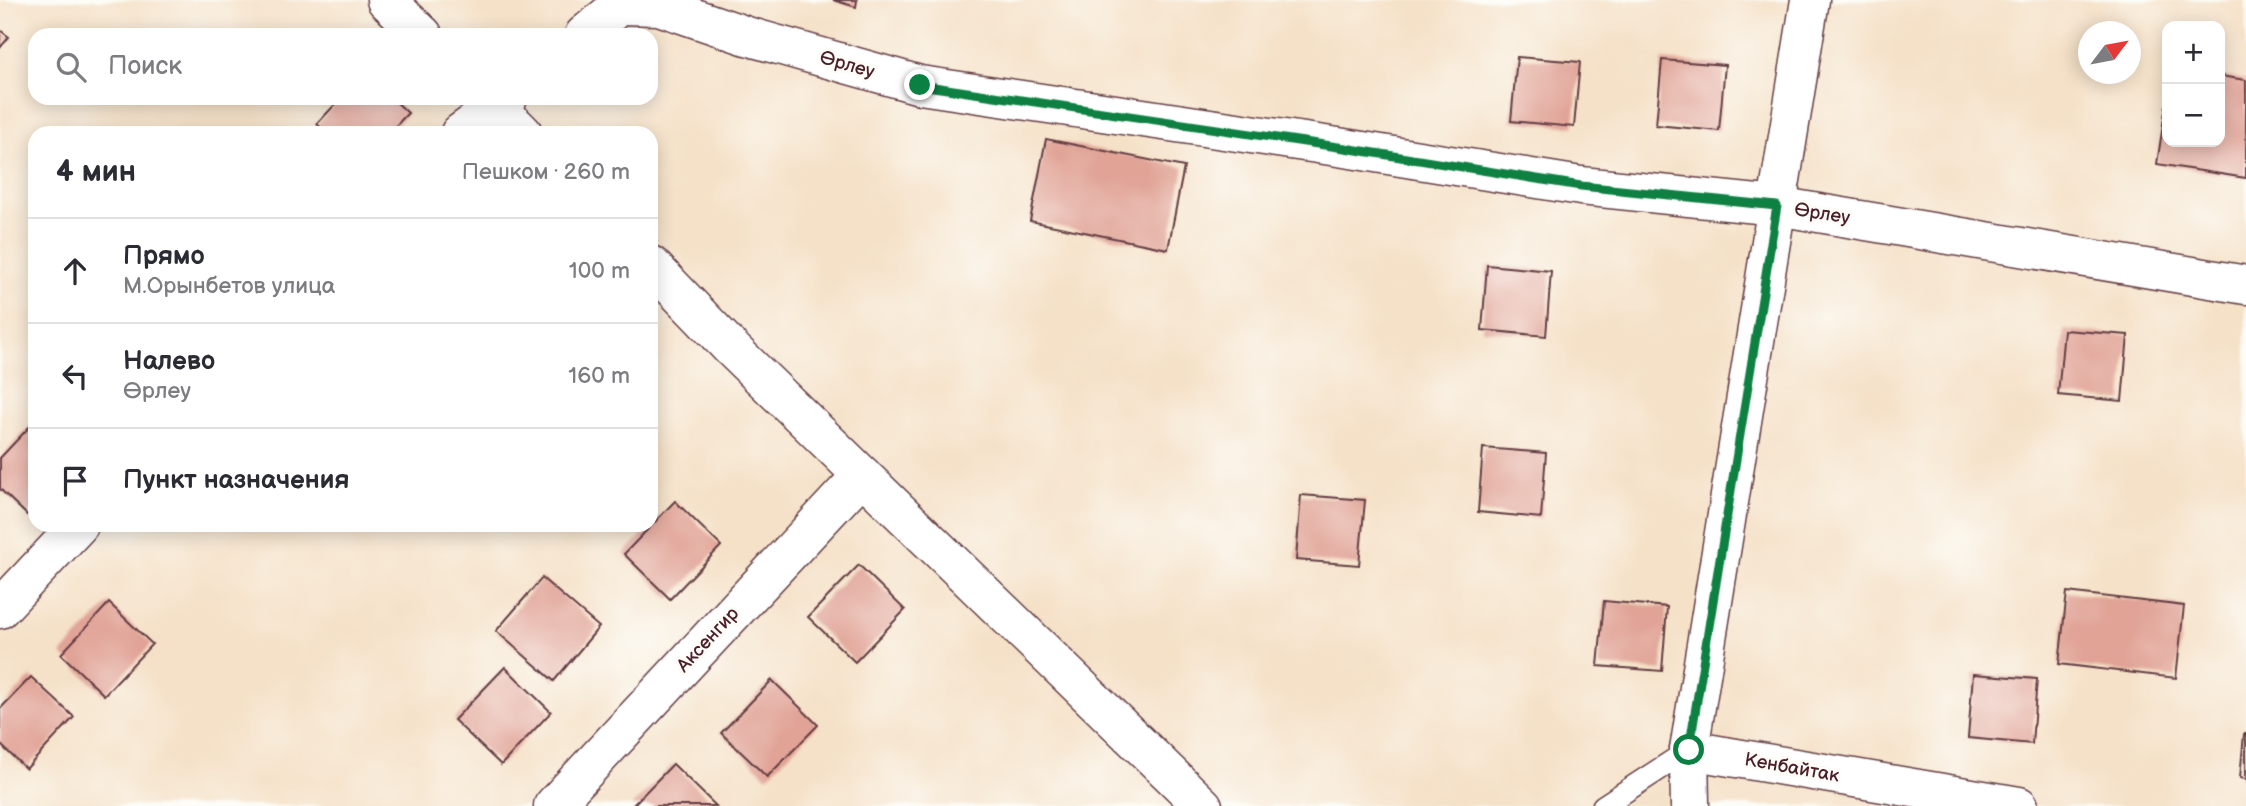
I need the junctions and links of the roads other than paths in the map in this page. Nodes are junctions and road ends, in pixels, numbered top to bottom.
1 (386, 0) edge
2 (1810, 0) edge
3 (416, 28) edge
4 (592, 28) edge
5 (504, 109) edge
6 (473, 126) edge
7 (1777, 206) junction
8 (658, 272) edge
9 (2246, 285) edge
10 (862, 475) junction
11 (72, 532) edge
12 (0, 609) edge
13 (1689, 750) junction
14 (553, 806) edge
15 (1203, 806) edge
16 (1603, 806) edge
17 (1690, 806) edge
18 (2019, 806) edge

1 - 3 street
2 - 7 street
4 - 7 street, Өрлеу
5 - 6 street
7 - 9 street, Өрлеу
7 - 13 street
8 - 10 street
10 - 14 street, Аксенгир
10 - 15 street
11 - 12 street
13 - 16 lane
13 - 17 street
13 - 18 street, Кенбайтак

